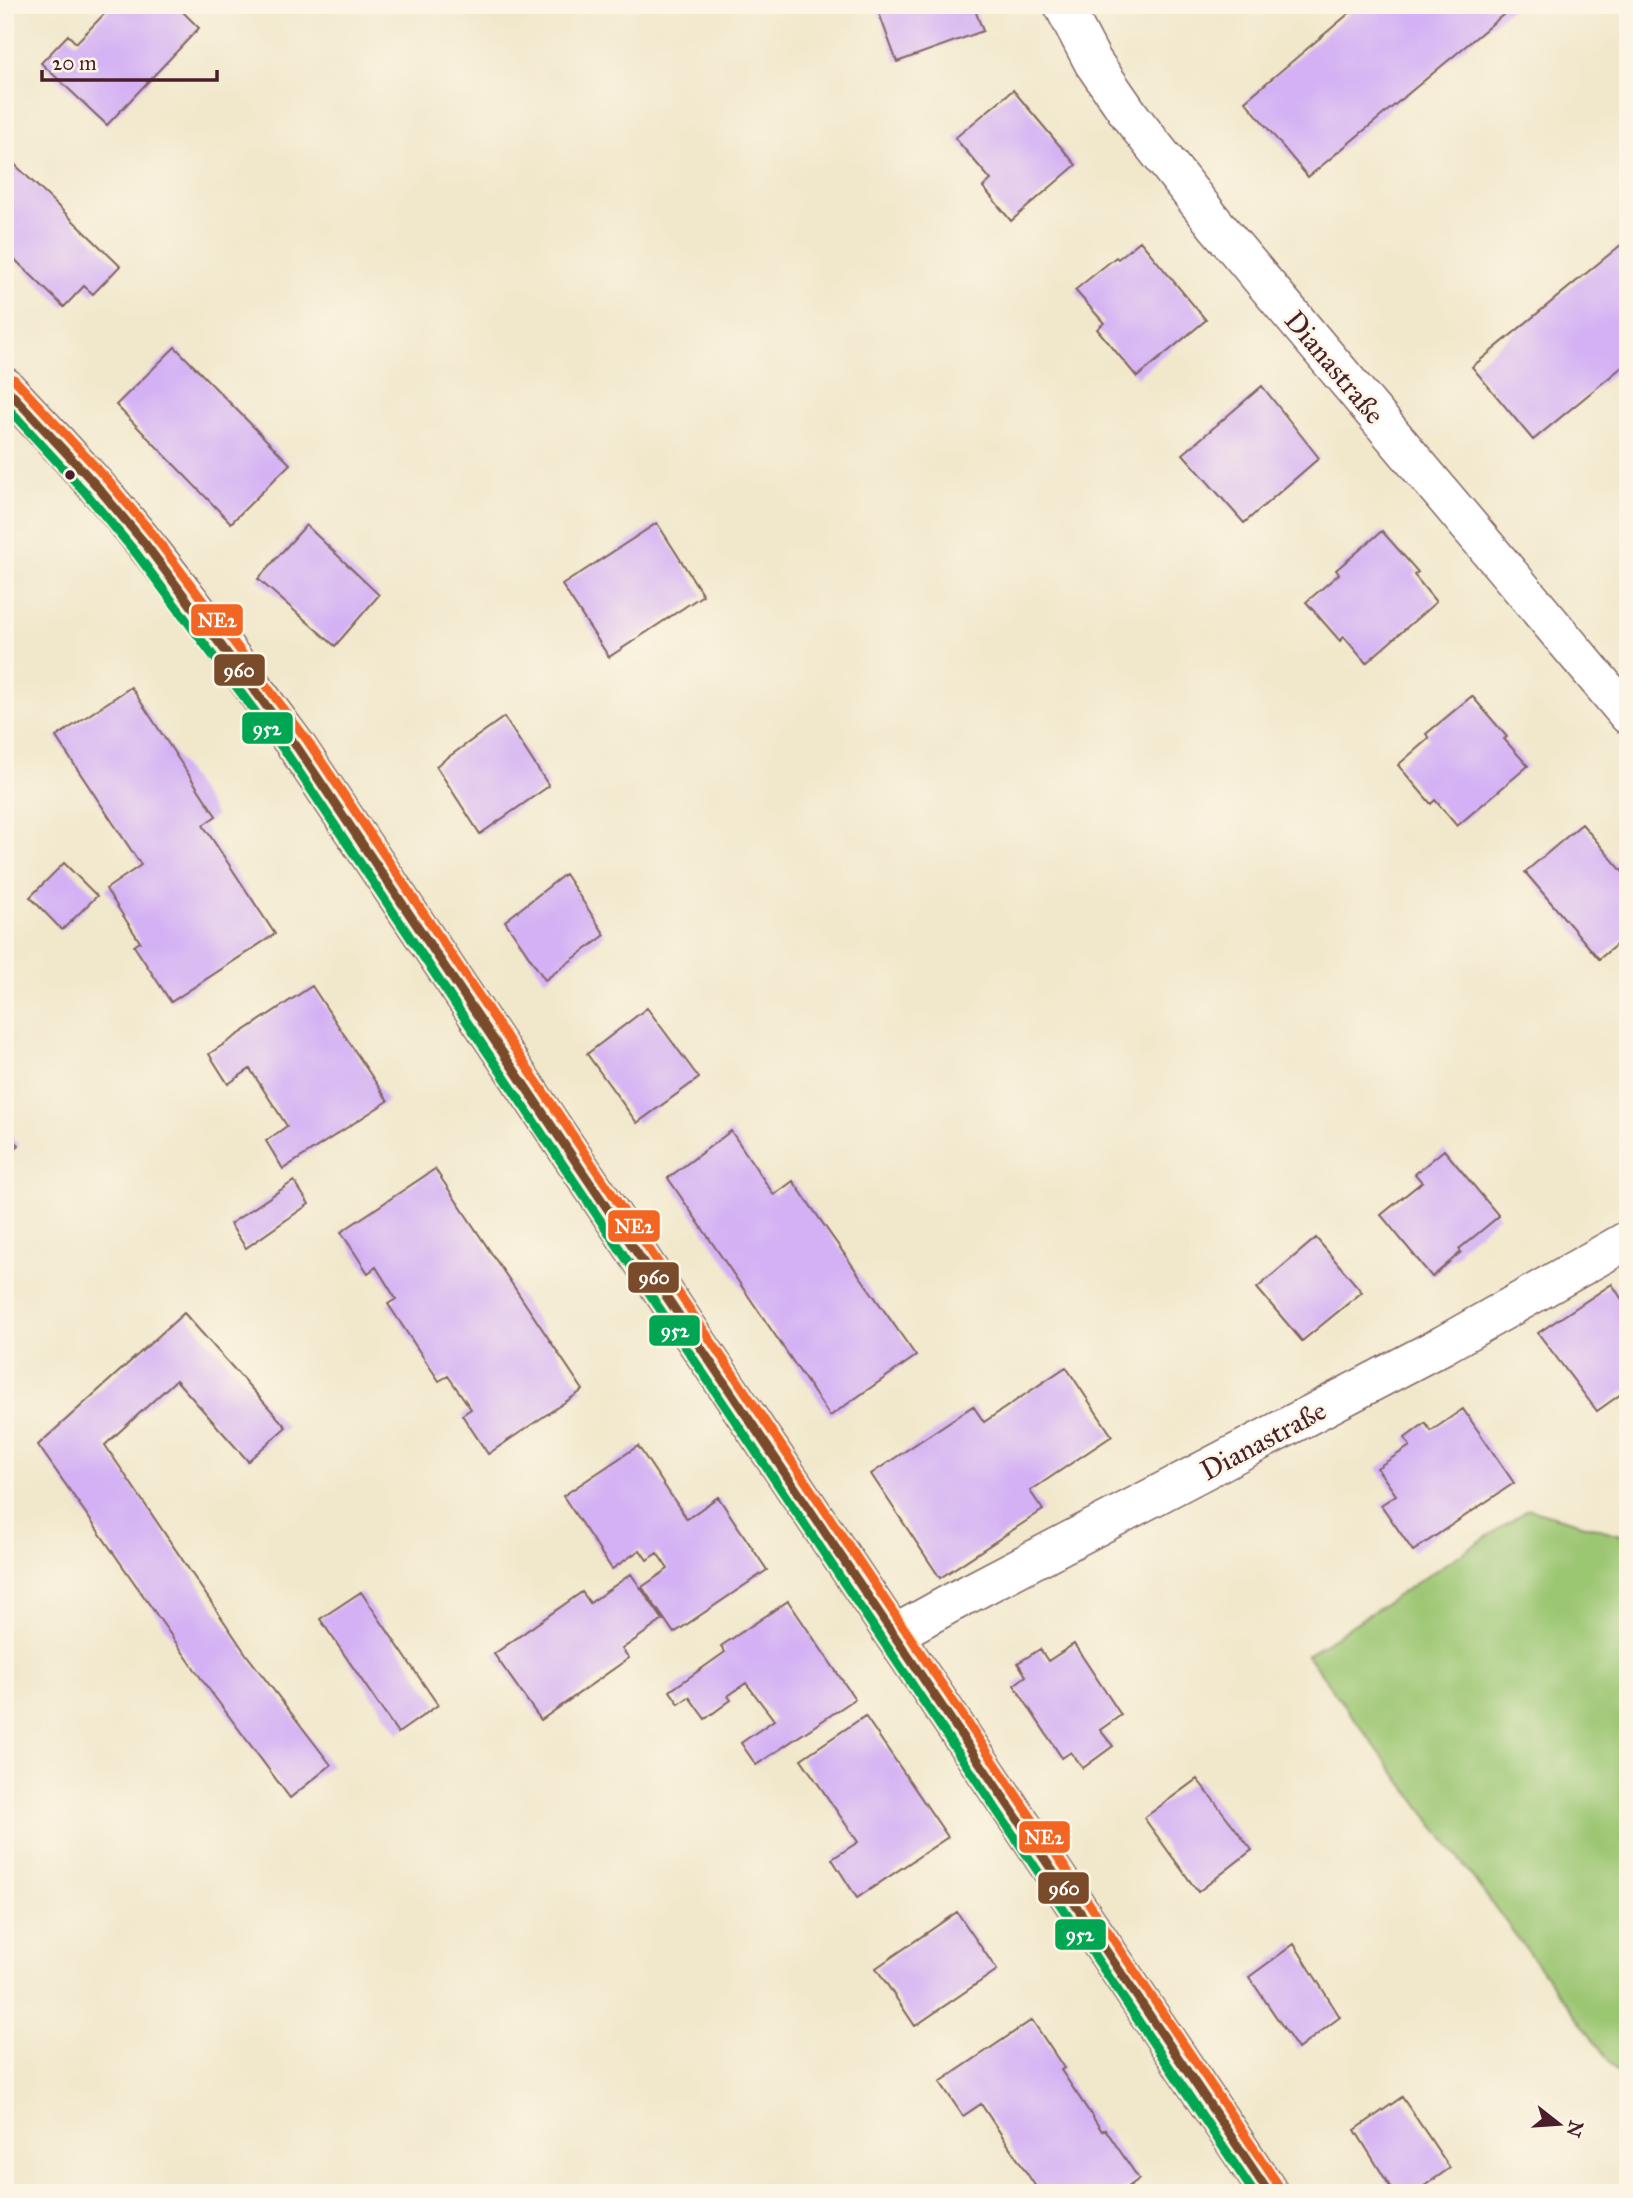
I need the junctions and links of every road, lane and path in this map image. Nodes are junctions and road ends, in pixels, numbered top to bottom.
1 (1063, 5) edge
2 (5, 387) edge
3 (1628, 715) edge
4 (1628, 1240) edge
5 (895, 1634) junction
6 (1269, 2193) edge

1 - 3 main road, Dianastraße
2 - 5 main road
4 - 5 main road, Dianastraße
5 - 6 main road

